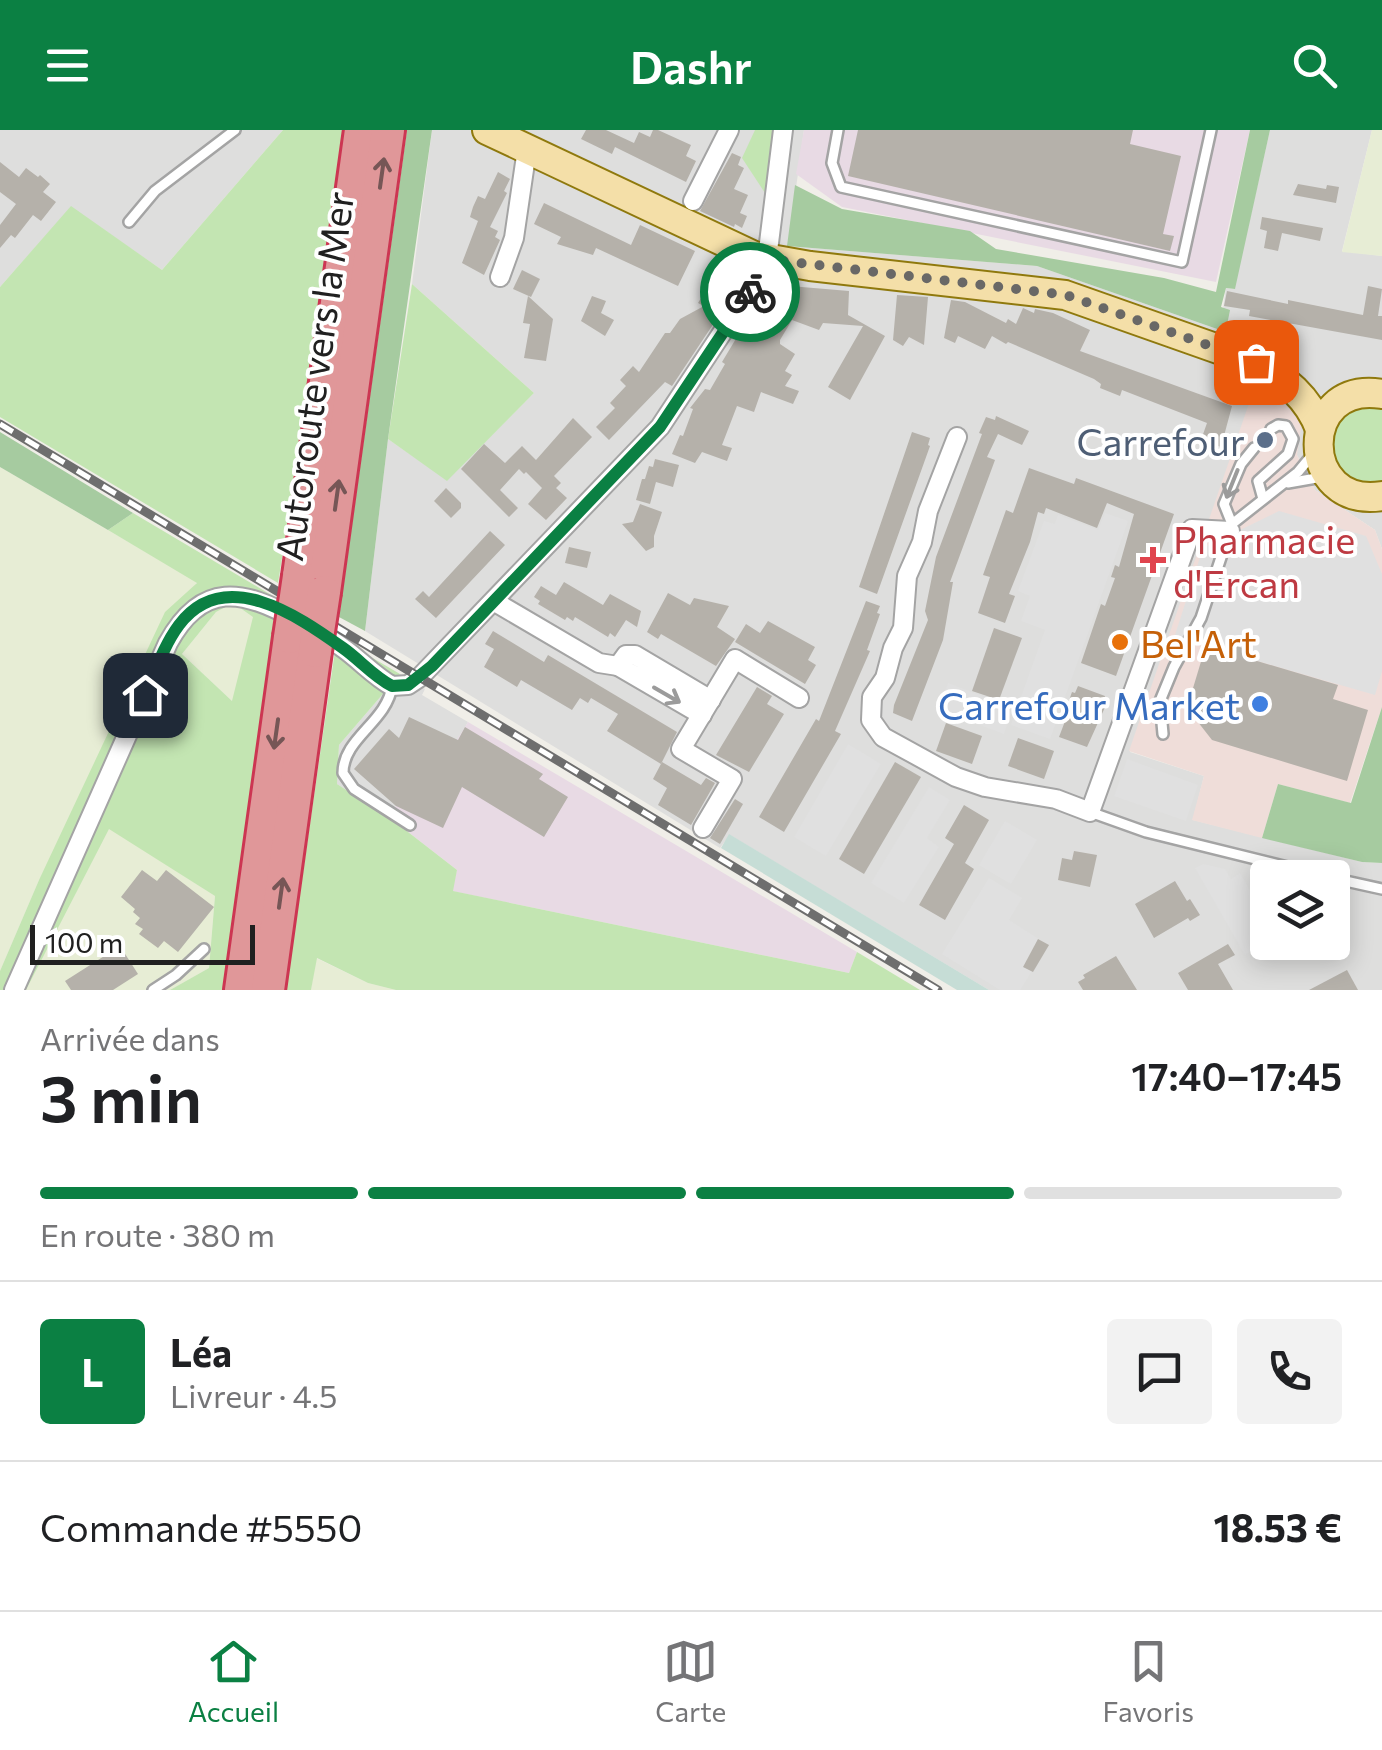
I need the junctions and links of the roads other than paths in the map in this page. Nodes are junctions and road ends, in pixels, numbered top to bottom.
1 (235, 130) edge
2 (360, 130) edge
3 (388, 130) edge
4 (487, 130) edge
5 (729, 130) edge
6 (783, 130) edge
7 (838, 130) edge
8 (1211, 130) edge
9 (526, 149) junction
10 (693, 201) dead end
11 (129, 222) dead end
12 (767, 259) junction
13 (500, 277) dead end
14 (1256, 362) junction
15 (1382, 394) edge
16 (1352, 396) junction
17 (1271, 429) dead end
18 (957, 437) dead end
19 (1319, 439) junction
20 (1254, 448) dead end
21 (1329, 477) junction
22 (1281, 486) junction
23 (1382, 496) edge
24 (1263, 499) junction
25 (1231, 527) junction
26 (311, 584) junction
27 (495, 602) junction
28 (303, 644) junction
29 (392, 686) junction
30 (799, 698) dead end
31 (706, 707) junction
32 (1163, 734) dead end
33 (1090, 812) junction
34 (410, 824) dead end
35 (703, 828) dead end
36 (1259, 860) edge
37 (1350, 882) edge
38 (1382, 889) edge
39 (204, 949) dead end
40 (14, 990) edge
41 (153, 990) edge
42 (241, 990) edge
43 (268, 990) edge

1 - 11 lane
2 - 26 highway
26 -> 3 highway, Autoroute vers la Mer
4 - 9 main road
5 - 10 street
6 - 12 street
7 - 8 lane
9 - 12 main road
9 - 13 street
12 - 14 main road
12 - 27 street
14 - 16 main road
14 - 19 main road
15 - 16 main road
16 - 19 main road
17 - 24 lane
18 - 33 street
19 - 21 main road
19 - 22 lane
20 -> 25 lane
21 - 22 lane
21 - 23 main road
22 - 24 lane
24 - 25 lane
25 - 32 lane
25 - 33 street
26 - 28 highway, bridge
27 - 29 street
27 - 31 street
28 -> 42 highway
43 -> 28 highway
29 - 34 lane
29 - 40 street
30 - 31 street
31 - 35 street
33 - 36 lane
37 - 38 lane
39 - 41 lane

